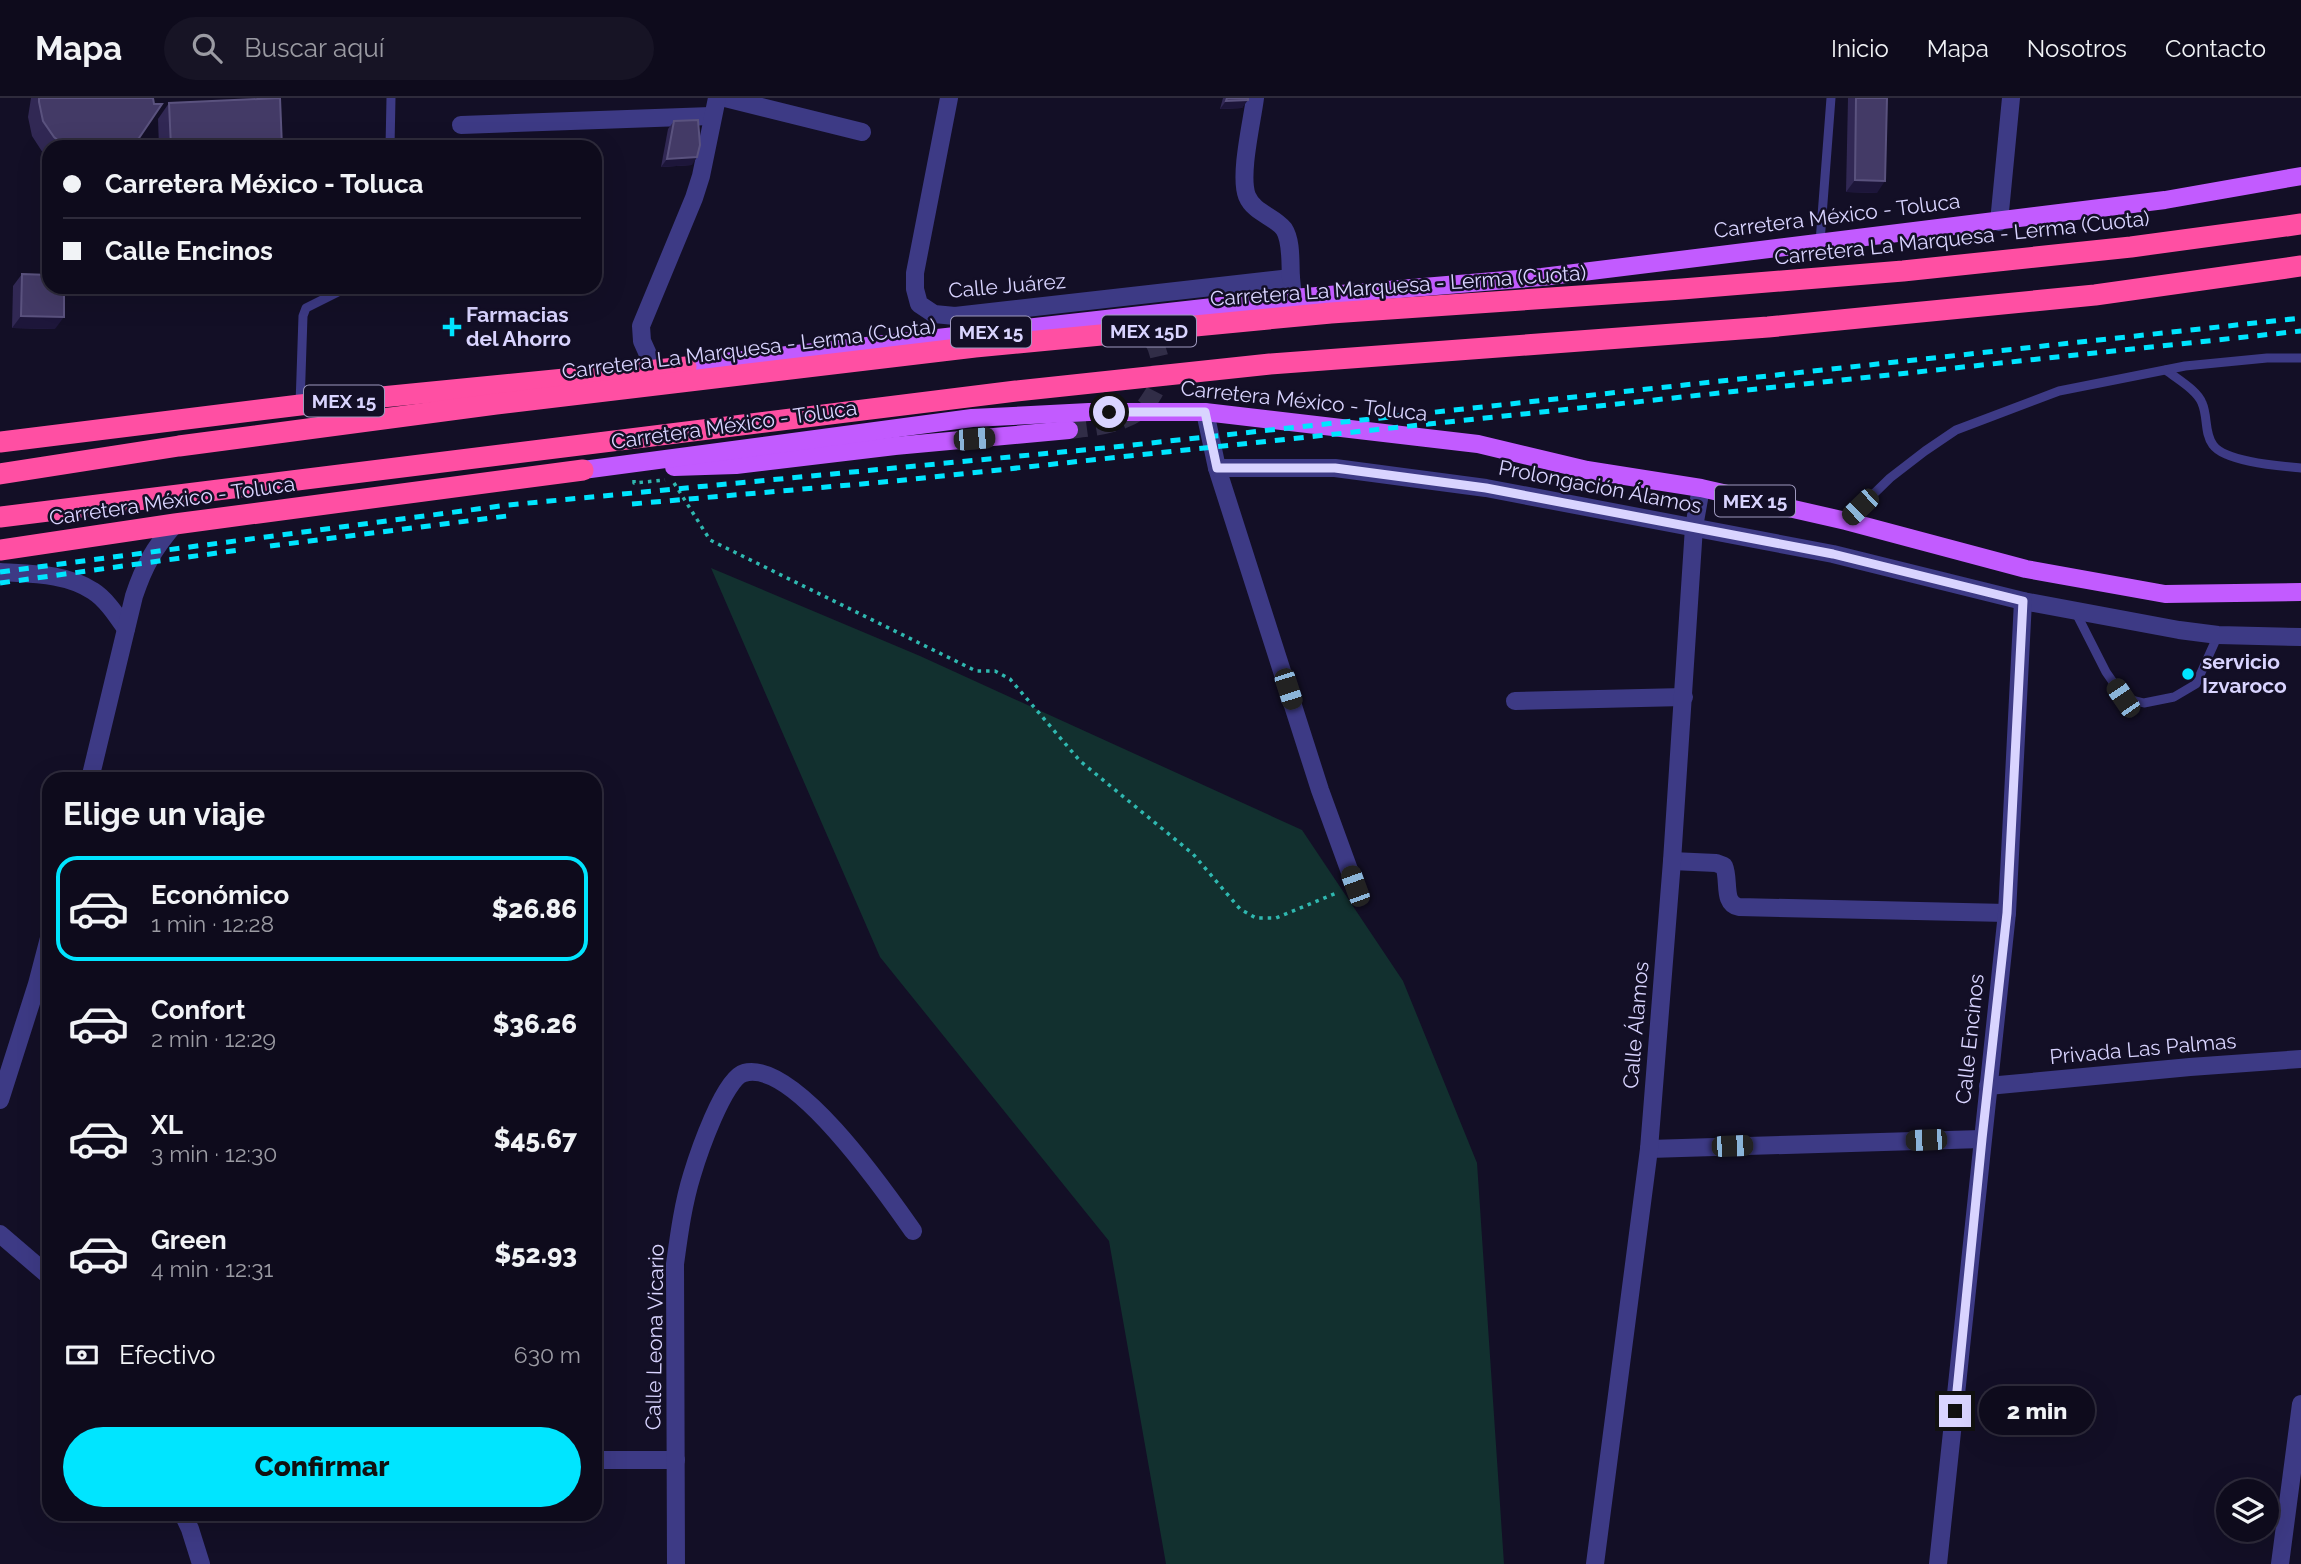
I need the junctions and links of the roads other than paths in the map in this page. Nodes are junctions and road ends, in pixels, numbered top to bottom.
1 (391, 98) edge
2 (717, 98) edge
3 (725, 98) edge
4 (949, 98) edge
5 (1255, 98) edge
6 (1831, 98) edge
7 (2011, 98) edge
8 (711, 116) junction
9 (461, 125) dead end
10 (862, 132) dead end
11 (390, 140) edge
12 (2301, 176) edge
13 (1999, 222) junction
14 (2301, 224) edge
15 (1820, 243) junction
16 (2301, 266) edge
17 (1291, 278) junction
18 (334, 294) edge
19 (1293, 298) junction
20 (1065, 316) dead end
21 (2301, 358) edge
22 (688, 366) junction
23 (655, 370) junction
24 (2166, 370) junction
25 (300, 405) junction
26 (1205, 412) junction
27 (1069, 430) tunnel mouth
28 (0, 442) edge
29 (1217, 468) junction
30 (2301, 468) edge
31 (583, 470) junction
32 (0, 474) edge
33 (1701, 488) junction
34 (0, 517) edge
35 (1846, 521) junction
36 (175, 524) junction
37 (1694, 527) junction
38 (0, 550) edge
39 (0, 572) edge
40 (2301, 592) edge
41 (2023, 601) junction
42 (2075, 611) junction
43 (126, 629) junction
44 (2218, 635) junction
45 (2301, 637) edge
46 (1684, 697) junction
47 (1515, 701) dead end
48 (92, 772) edge
49 (1672, 861) junction
50 (1355, 886) road end
51 (2007, 913) junction
52 (42, 965) edge
53 (2301, 1059) edge
54 (1988, 1086) junction
55 (0, 1100) edge
56 (1982, 1139) junction
57 (1648, 1149) junction
58 (913, 1231) dead end
59 (0, 1234) edge
60 (42, 1270) edge
61 (2301, 1404) edge
62 (602, 1460) edge
63 (676, 1460) junction
64 (186, 1521) edge
65 (201, 1564) edge
66 (676, 1564) edge
67 (1595, 1564) edge
68 (1938, 1564) edge
69 (2280, 1564) edge

1 - 11 lane
2 - 8 street
3 - 10 street
4 - 17 street, Calle Juárez
5 - 17 street
6 - 15 lane
7 - 13 street
8 - 9 street
8 - 23 street
12 - 13 main road, Carretera México - Toluca / MEX 15
13 - 15 main road, Carretera México - Toluca / MEX 15
14 - 32 highway, Carretera La Marquesa - Lerma (Cuota) / MEX 15D
15 - 19 main road, Carretera México - Toluca / MEX 15
16 - 34 highway, MEX 15D
17 - 19 street
18 - 25 lane
19 - 22 main road, Carretera México - Toluca / MEX 15
20 - 22 main road
21 - 24 lane
22 - 23 highway, Carretera México - Toluca / MEX 15
23 - 25 highway, Carretera México - Toluca / MEX 15
24 - 30 lane
24 - 35 lane
25 - 28 highway, Carretera México - Toluca / MEX 15
26 - 29 street
26 - 31 main road, Carretera México - Toluca / MEX 15
26 - 33 main road, Carretera México - Toluca / MEX 15
27 - 31 main road
29 - 37 street, Prolongación Álamos
29 - 50 street
31 - 36 highway, Carretera México - Toluca / MEX 15
33 - 35 main road, Carretera México - Toluca / MEX 15
33 - 37 street, Calle Álamos
35 - 40 main road, Carretera México - Toluca / MEX 15
36 - 38 highway, Carretera México - Toluca / MEX 15
36 - 43 street
37 - 41 street, Prolongación Álamos
37 - 46 street, Calle Álamos
39 - 43 street
41 - 42 street, Prolongación Álamos
41 - 51 street, Calle Encinos
42 - 44 street, Prolongación Álamos
42 - 44 lane
43 - 48 street
44 - 45 street, Prolongación Álamos
46 - 47 street
46 - 49 street, Calle Álamos
49 - 51 street
49 - 57 street, Calle Álamos
51 - 54 street, Calle Encinos
52 - 55 street
53 - 54 street, Privada Las Palmas
54 - 56 street, Calle Encinos
56 - 57 street
56 - 68 street, Calle Encinos
57 - 67 street, Calle Álamos
58 - 63 street, Calle Leona Vicario
59 - 60 street
61 - 69 street
62 - 63 street
63 - 66 street, Calle Leona Vicario
64 - 65 street

